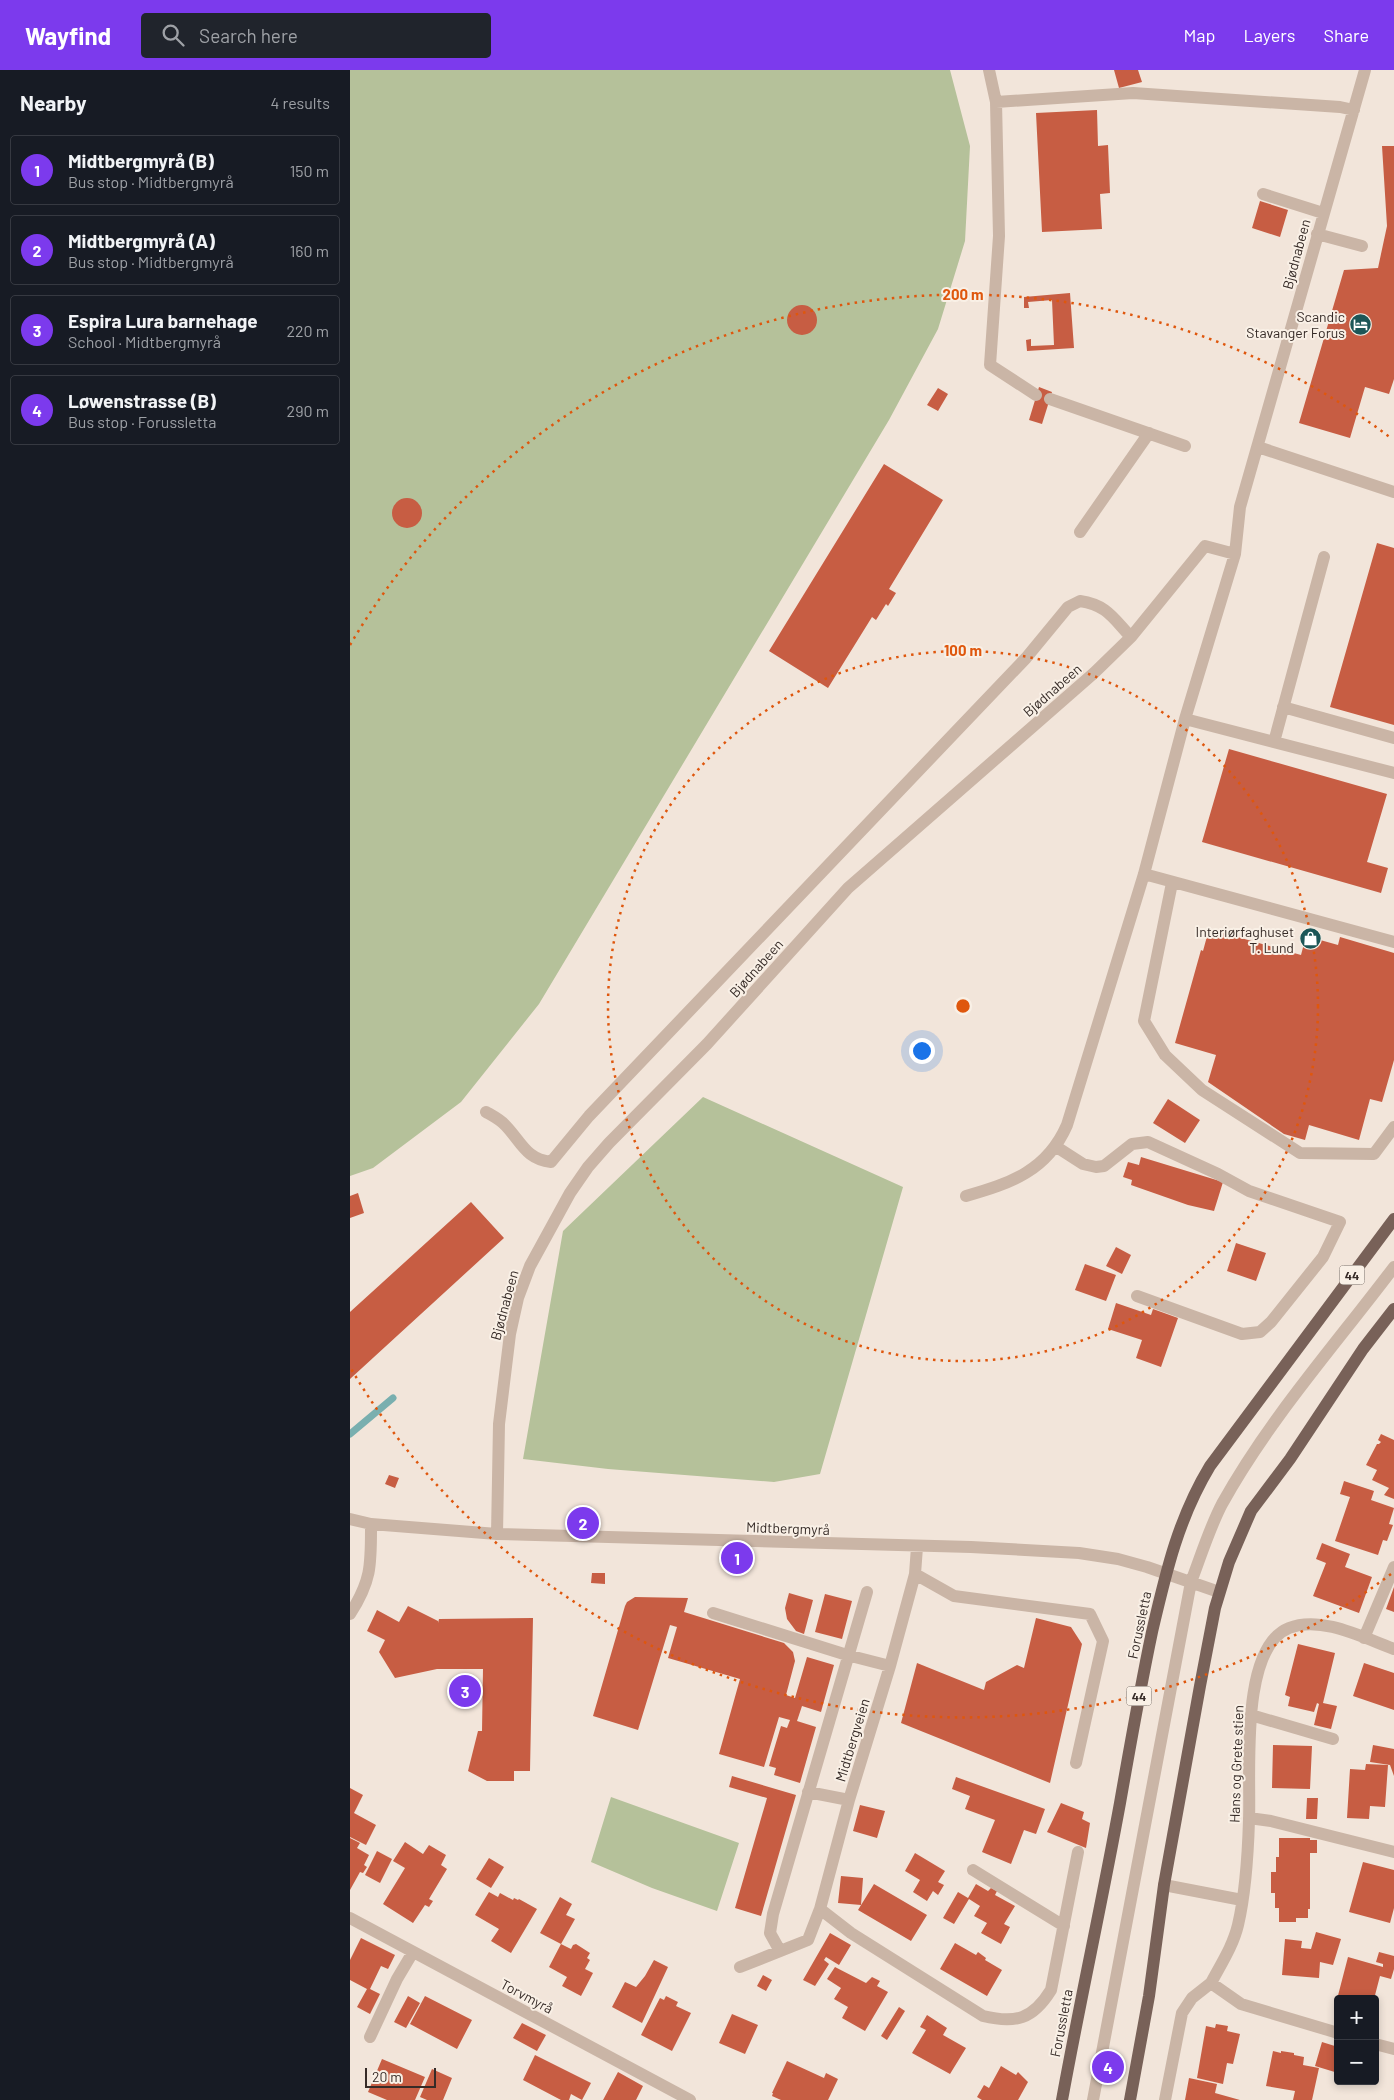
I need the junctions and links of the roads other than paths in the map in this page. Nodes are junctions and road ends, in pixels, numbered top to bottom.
1 (989, 70) edge
2 (1365, 70) edge
3 (996, 102) junction
4 (1354, 110) junction
5 (1263, 194) dead end
6 (1323, 213) junction
7 (1317, 234) junction
8 (1362, 246) dead end
9 (1036, 396) dead end
10 (1050, 400) dead end
11 (1149, 433) junction
12 (1185, 446) dead end
13 (1258, 447) junction
14 (1394, 492) edge
15 (1080, 532) dead end
16 (1235, 554) junction
17 (1324, 557) dead end
18 (1131, 637) junction
19 (1283, 707) junction
20 (1185, 719) junction
21 (1394, 738) edge
22 (1274, 742) junction
23 (1394, 773) edge
24 (1144, 874) junction
25 (1172, 883) junction
26 (1394, 942) edge
27 (486, 1112) dead end
28 (1394, 1127) edge
29 (1055, 1146) junction
30 (966, 1196) dead end
31 (1394, 1219) edge
32 (1394, 1267) edge
33 (1137, 1296) dead end
34 (1394, 1309) edge
35 (350, 1520) edge
36 (370, 1524) junction
37 (497, 1534) junction
38 (917, 1547) junction
39 (1394, 1567) edge
40 (1165, 1573) junction
41 (915, 1574) junction
42 (1191, 1582) junction
43 (867, 1592) dead end
44 (1219, 1592) junction
45 (713, 1613) dead end
46 (350, 1614) edge
47 (1364, 1638) junction
48 (1394, 1649) edge
49 (847, 1656) junction
50 (890, 1666) junction
51 (1252, 1715) junction
52 (1333, 1739) dead end
53 (1076, 1763) dead end
54 (808, 1792) junction
55 (849, 1800) junction
56 (1249, 1818) junction
57 (1078, 1852) dead end
58 (1394, 1852) edge
59 (972, 1870) dead end
60 (1164, 1885) junction
61 (1242, 1900) junction
62 (820, 1909) junction
63 (350, 1918) edge
64 (1064, 1926) junction
65 (780, 1951) junction
66 (413, 1952) junction
67 (740, 1968) dead end
68 (1211, 1983) junction
69 (1334, 2032) edge
70 (370, 2037) dead end
71 (1379, 2045) edge
72 (1394, 2049) edge
73 (690, 2100) edge
74 (1062, 2100) edge
75 (1093, 2100) edge
76 (1130, 2100) edge
77 (1164, 2100) edge

1 - 3 street
2 - 4 street, Bjødnabeen
3 - 4 street
3 - 9 street
4 - 6 street, Bjødnabeen
5 - 6 street
6 - 7 street, Bjødnabeen
7 - 8 street
7 - 13 street, Bjødnabeen
10 - 11 street
11 - 12 street
11 - 15 street
13 - 14 street
13 - 16 street, Bjødnabeen
16 - 18 street, Bjødnabeen
16 - 20 street, Bjødnabeen
17 - 19 street
18 - 27 street
18 - 37 street, Bjødnabeen
19 - 21 street
19 - 22 street
20 - 22 street
20 - 24 street, Bjødnabeen
22 - 23 street
24 - 25 street
24 - 29 street, Bjødnabeen
25 - 26 street
25 - 28 street
29 - 30 street, Bjødnabeen
29 - 33 street
31 - 40 main road, Forussletta / 44
32 - 42 street
34 - 44 main road
35 - 36 street, Midtbergmyrå
36 - 37 street, Midtbergmyrå
36 - 46 street
37 - 38 street, Midtbergmyrå
38 - 40 street, Midtbergmyrå
38 - 41 street, Midtbergveien
39 - 47 street
40 - 42 street, Midtbergmyrå
40 - 74 main road, Forussletta / 44
41 - 50 street, Midtbergveien
41 - 53 street
42 - 44 street, Midtbergmyrå
42 - 75 street
43 - 49 street
44 - 60 main road
45 - 49 street
47 - 48 street, Hans og Grete stien
47 - 51 street, Hans og Grete stien
49 - 50 street
49 - 54 street
50 - 55 street, Midtbergveien
51 - 52 street
51 - 56 street, Hans og Grete stien
54 - 55 street
54 - 65 street
55 - 62 street, Midtbergveien
56 - 58 street
56 - 61 street, Hans og Grete stien
57 - 64 street
59 - 64 street
60 - 61 street
60 - 76 main road
61 - 68 street, Hans og Grete stien
62 - 64 street
62 - 65 street, Midtbergveien
63 - 66 street, Torvmyrå
65 - 67 street
66 - 70 street
66 - 73 street, Torvmyrå
68 - 69 street
68 - 77 street
71 - 72 street

